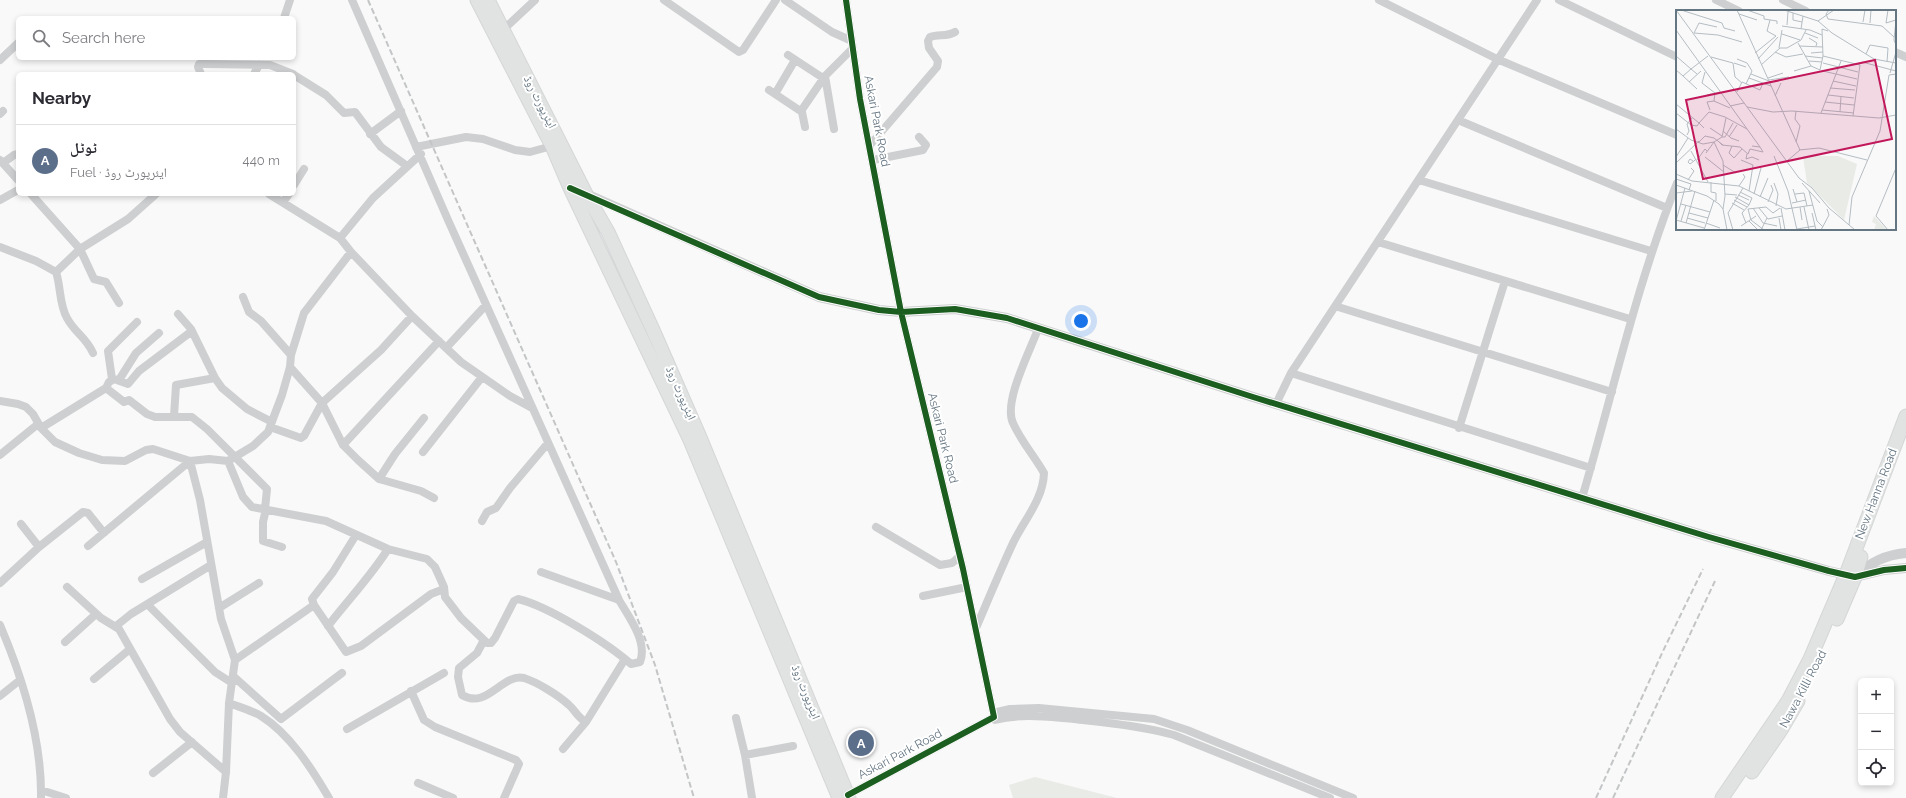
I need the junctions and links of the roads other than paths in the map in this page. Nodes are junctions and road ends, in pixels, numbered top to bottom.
1 (290, 0) edge
2 (352, 0) edge
3 (477, 0) edge
4 (488, 0) edge
5 (535, 0) edge
6 (664, 0) edge
7 (776, 0) edge
8 (785, 0) edge
9 (846, 0) edge
10 (1379, 0) edge
11 (1537, 0) edge
12 (1559, 0) edge
13 (1716, 0) edge
14 (1783, 0) edge
15 (1737, 10) edge
16 (1804, 10) edge
17 (285, 16) edge
18 (503, 30) junction
19 (955, 32) dead end
20 (852, 44) junction
21 (16, 45) edge
22 (1896, 52) edge
23 (1676, 57) edge
24 (1906, 57) edge
25 (1497, 59) junction
26 (0, 60) edge
27 (271, 61) edge
28 (259, 65) junction
29 (200, 72) edge
30 (255, 72) edge
31 (290, 72) edge
32 (296, 75) edge
33 (824, 77) junction
34 (401, 111) junction
35 (801, 111) junction
36 (1458, 120) junction
37 (805, 127) dead end
38 (834, 129) dead end
39 (370, 134) junction
40 (1676, 135) edge
41 (919, 137) dead end
42 (870, 145) junction
43 (552, 146) junction
44 (418, 150) junction
45 (16, 154) edge
46 (873, 160) junction
47 (2, 162) edge
48 (407, 166) junction
49 (304, 169) dead end
50 (16, 178) edge
51 (1419, 180) junction
52 (296, 182) edge
53 (1676, 186) edge
54 (570, 188) junction
55 (16, 191) edge
56 (586, 194) junction
57 (33, 196) edge
58 (154, 196) edge
59 (272, 196) edge
60 (287, 196) edge
61 (0, 200) edge
62 (283, 202) junction
63 (1667, 208) junction
64 (340, 238) junction
65 (1378, 242) junction
66 (0, 247) edge
67 (80, 249) junction
68 (1651, 251) junction
69 (351, 252) junction
70 (56, 272) junction
71 (1505, 281) junction
72 (243, 297) dead end
73 (119, 303) dead end
74 (486, 306) junction
75 (1335, 306) junction
76 (901, 312) junction
77 (178, 314) dead end
78 (412, 316) junction
79 (1630, 319) junction
80 (137, 322) dead end
81 (1038, 329) junction
82 (192, 331) junction
83 (159, 333) dead end
84 (438, 341) junction
85 (446, 348) junction
86 (93, 353) dead end
87 (1483, 353) junction
88 (291, 355) junction
89 (290, 367) junction
90 (1291, 373) junction
91 (482, 377) junction
92 (215, 378) junction
93 (116, 380) junction
94 (106, 388) junction
95 (1612, 392) junction
96 (0, 401) edge
97 (322, 403) junction
98 (1276, 404) junction
99 (532, 408) junction
100 (174, 416) junction
101 (1906, 416) edge
102 (424, 418) dead end
103 (271, 425) junction
104 (40, 426) junction
105 (1459, 428) junction
106 (1906, 433) edge
107 (548, 443) junction
108 (343, 445) junction
109 (423, 452) dead end
110 (0, 455) edge
111 (231, 459) junction
112 (190, 462) junction
113 (1591, 468) junction
114 (379, 479) junction
115 (434, 498) dead end
116 (1582, 498) junction
117 (265, 509) junction
118 (482, 521) dead end
119 (21, 524) dead end
120 (876, 527) dead end
121 (104, 534) junction
122 (356, 535) junction
123 (207, 542) junction
124 (88, 546) dead end
125 (39, 547) junction
126 (282, 547) dead end
127 (388, 549) junction
128 (1906, 553) edge
129 (960, 556) junction
130 (211, 565) junction
131 (1906, 568) edge
132 (541, 572) dead end
133 (1851, 574) junction
134 (142, 579) dead end
135 (0, 583) edge
136 (259, 583) dead end
137 (67, 587) dead end
138 (967, 587) junction
139 (444, 589) junction
140 (923, 596) dead end
141 (619, 600) junction
142 (148, 605) junction
143 (314, 605) junction
144 (219, 608) junction
145 (96, 614) junction
146 (116, 626) junction
147 (328, 626) junction
148 (976, 628) junction
149 (1, 630) edge
150 (484, 640) junction
151 (64, 642) dead end
152 (130, 648) junction
153 (625, 659) junction
154 (235, 660) junction
155 (342, 673) dead end
156 (444, 673) dead end
157 (20, 680) junction
158 (94, 680) dead end
159 (233, 680) junction
160 (411, 692) junction
161 (0, 696) edge
162 (229, 703) junction
163 (994, 717) junction
164 (736, 718) dead end
165 (586, 722) junction
166 (347, 729) dead end
167 (192, 742) junction
168 (793, 746) dead end
169 (563, 749) dead end
170 (745, 755) junction
171 (226, 772) junction
172 (154, 773) dead end
173 (418, 783) dead end
174 (41, 794) edge
175 (845, 797) edge
176 (66, 798) edge
177 (223, 798) edge
178 (328, 798) edge
179 (453, 798) edge
180 (504, 798) edge
181 (752, 798) edge
182 (1330, 798) edge
183 (1353, 798) edge
184 (1722, 798) edge
185 (1733, 798) edge

1 - 17 street
2 - 34 street
3 - 43 main road, ایئرپورٹ روڈ
4 - 18 main road, ایئرپورٹ روڈ
5 - 18 street
6 - 7 street
8 - 20 street
9 - 20 street, Askari Park Road
10 - 25 street
11 - 25 street
12 - 23 street
13 - 15 street
14 - 16 street
18 - 56 main road, ایئرپورٹ روڈ
19 - 42 street
20 - 33 street
20 - 42 street, Askari Park Road
21 - 26 street
22 - 24 street
25 - 36 street
25 - 40 street
27 - 28 street
27 - 31 street
28 - 29 street
28 - 30 street
32 - 39 street
33 - 35 street
33 - 35 street
33 - 38 street
34 - 39 street
34 - 44 street
35 - 37 street
36 - 51 street
36 - 63 street
39 - 48 street
41 - 46 street
42 - 46 street, Askari Park Road
43 - 44 street
43 - 54 main road, ایئرپورٹ روڈ
44 - 48 street
44 - 74 street
45 - 47 street
46 - 76 street, Askari Park Road
47 - 50 street
48 - 64 street
49 - 52 street
51 - 65 street
51 - 68 street
53 - 63 street
54 - 56 street
54 - 175 main road, ایئرپورٹ روڈ
55 - 61 street
56 - 76 street
56 - 175 main road, ایئرپورٹ روڈ
57 - 67 street
58 - 67 street
59 - 62 street
60 - 62 street
62 - 64 street
63 - 68 street
64 - 69 street
65 - 71 street
65 - 75 street
66 - 70 street
67 - 70 street
67 - 73 street
68 - 79 street
69 - 78 street
69 - 88 street
70 - 86 street
71 - 79 street
71 - 87 street
72 - 88 street
74 - 85 street
74 - 99 street
75 - 87 street
75 - 90 street
76 - 81 street
76 - 129 street, Askari Park Road
77 - 82 street
78 - 84 street
78 - 97 street
79 - 95 street
80 - 93 street
81 - 98 street
81 - 148 street
82 - 92 street
82 - 93 street
83 - 93 street
84 - 85 street
84 - 108 street
85 - 91 street
87 - 95 street
87 - 105 street
88 - 89 street
89 - 97 street
89 - 103 street
90 - 98 street
90 - 105 street
91 - 99 street
91 - 109 street
92 - 100 street
92 - 103 street
93 - 94 street
94 - 100 street
94 - 104 street
95 - 113 street
96 - 104 street
97 - 103 street
97 - 108 street
98 - 116 street
99 - 107 street
100 - 111 street
101 - 133 main road, New Hanna Road
102 - 114 street
103 - 111 street
104 - 110 street
104 - 112 street
105 - 113 street
106 - 133 main road, New Hanna Road
107 - 118 street
107 - 141 street
108 - 114 street
111 - 112 street
111 - 117 street
111 - 117 street
112 - 121 street
112 - 123 street
113 - 116 street
114 - 115 street
116 - 133 street
117 - 122 street
117 - 126 street
119 - 125 street
120 - 129 street
121 - 124 street
121 - 125 street
122 - 127 street
122 - 143 street
123 - 130 street
123 - 134 street
125 - 135 street
127 - 139 street
127 - 147 street
128 - 133 street
129 - 138 street, Askari Park Road
130 - 142 street
130 - 144 street
131 - 133 street
132 - 141 street
133 - 184 main road, Nawa Killi Road
133 - 185 main road, Nawa Killi Road
136 - 144 street
137 - 145 street
138 - 140 street
138 - 148 street, Askari Park Road
139 - 147 street
139 - 150 street
141 - 153 street
142 - 146 street
142 - 159 street
143 - 147 street
143 - 154 street
144 - 154 street
145 - 146 street
145 - 151 street
146 - 152 street
148 - 163 street, Askari Park Road
149 - 157 street
150 - 153 street
150 - 165 street
152 - 158 street
152 - 167 street
153 - 165 street
154 - 159 street
155 - 159 street
156 - 160 street
157 - 161 street
157 - 174 street
159 - 162 street
160 - 166 street
160 - 180 street
162 - 171 street
162 - 178 street
163 - 175 street, Askari Park Road
163 - 182 street
163 - 183 street
164 - 170 street
165 - 169 street
167 - 171 street
167 - 172 street
168 - 170 street
170 - 181 street
171 - 177 street
173 - 179 street
174 - 176 street

